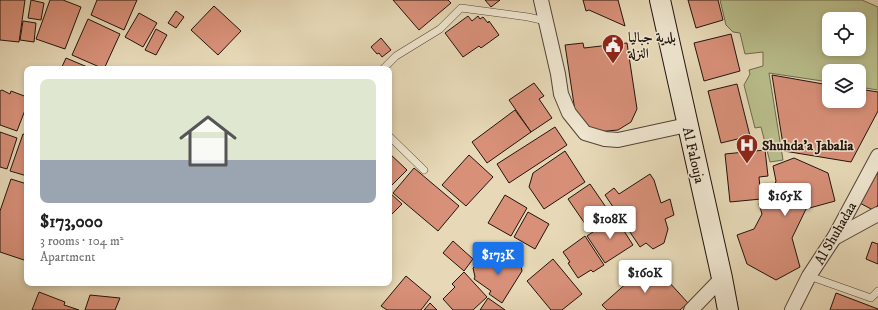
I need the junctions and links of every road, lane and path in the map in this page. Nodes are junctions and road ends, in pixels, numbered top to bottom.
1 (541, 0) edge
2 (660, 0) edge
3 (546, 21) junction
4 (385, 66) edge
5 (687, 126) junction
6 (392, 139) edge
7 (878, 156) edge
8 (424, 170) dead end
9 (878, 214) edge
10 (834, 238) junction
11 (809, 276) junction
12 (722, 278) junction
13 (878, 291) edge
14 (691, 310) edge
15 (728, 310) edge
16 (792, 310) edge

1 - 3 street
2 - 5 main road, Al Falouja
3 - 4 lane
3 - 5 street
5 - 12 main road, Al Falouja
6 - 8 lane
7 - 10 street, Al Shuhadaa
9 - 10 street
10 - 11 street, Al Shuhadaa
11 - 13 lane
11 - 16 street, Al Shuhadaa
12 - 14 street
12 - 15 main road, Al Falouja

